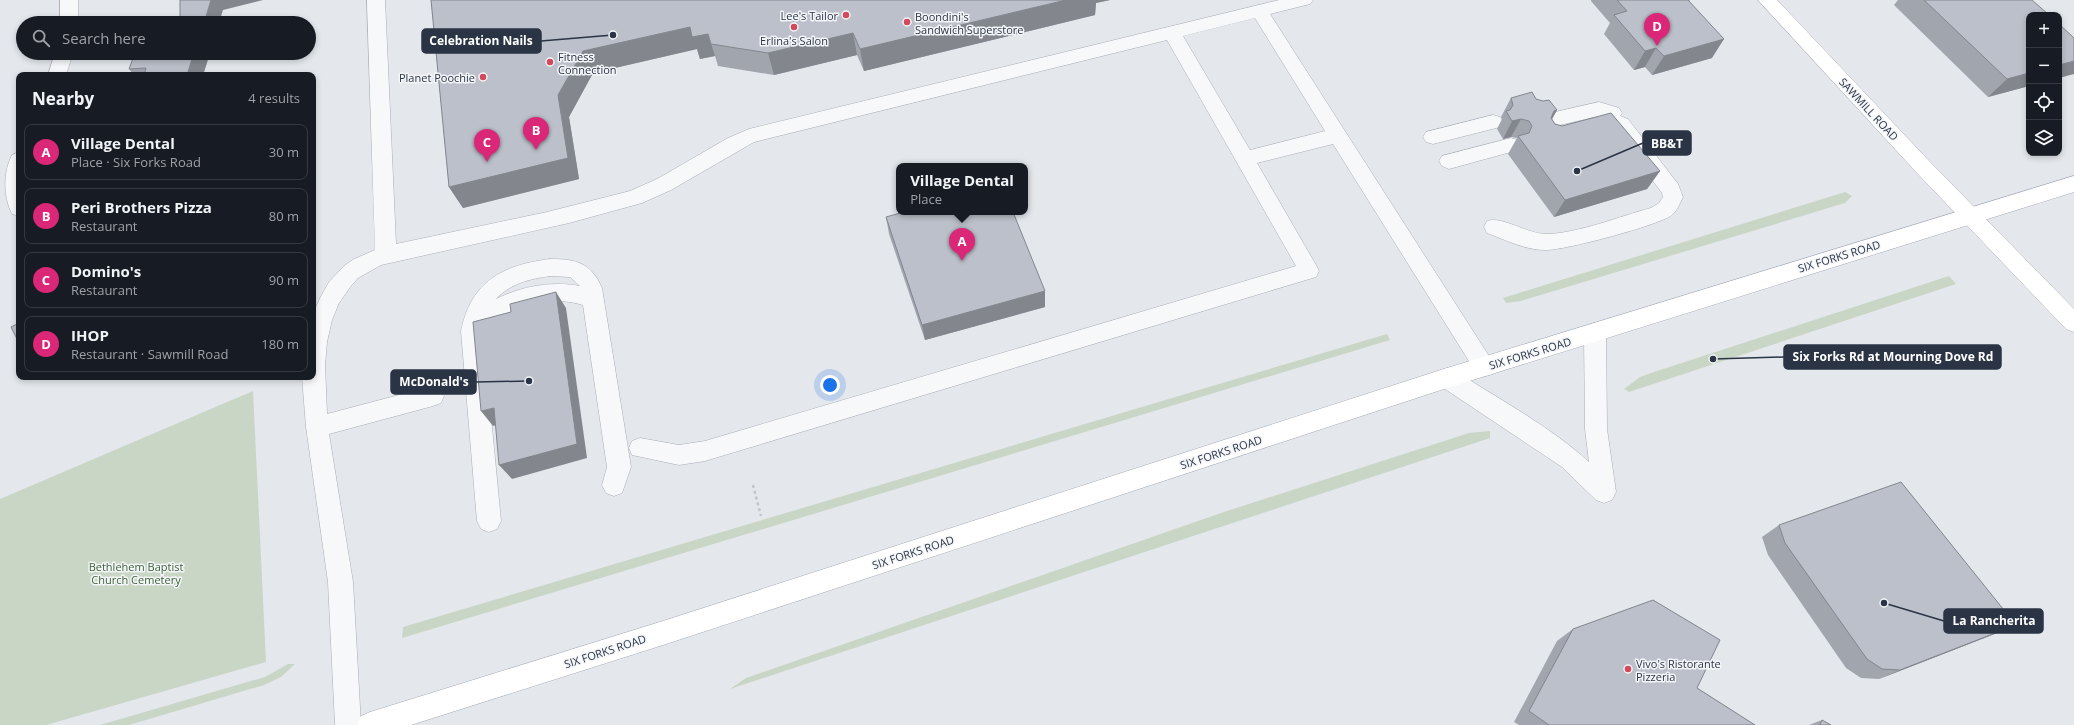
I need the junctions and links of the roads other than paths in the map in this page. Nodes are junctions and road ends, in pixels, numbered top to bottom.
1 (69, 0) edge
2 (376, 0) edge
3 (1304, 0) edge
4 (1767, 0) edge
5 (1259, 11) junction
6 (69, 16) edge
7 (1172, 32) junction
8 (62, 60) edge
9 (58, 72) edge
10 (1616, 118) junction
11 (1338, 135) junction
12 (1441, 149) joint
13 (1245, 159) junction
14 (16, 169) edge
15 (2074, 184) edge
16 (16, 188) edge
17 (1972, 217) junction
18 (1494, 227) dead end
19 (386, 256) junction
20 (2074, 323) edge
21 (1595, 332) junction
22 (316, 348) edge
23 (1485, 367) junction
24 (1447, 378) junction
25 (314, 380) edge
26 (433, 396) dead end
27 (317, 427) junction
28 (640, 448) dead end
29 (614, 485) dead end
30 (489, 521) dead end
31 (348, 725) edge
32 (370, 725) edge

1 - 6 street
2 - 19 street
3 - 5 street
4 - 17 main road, SAWMILL ROAD
5 - 7 street
5 - 11 street
7 - 13 street
7 - 19 street
8 - 9 street
10 - 10 street
10 - 18 street
11 - 13 street
11 - 23 street
12 - 12 street
13 - 28 street
14 - 16 street
15 - 17 main road, SIX FORKS ROAD
17 - 20 main road, SAWMILL ROAD
17 - 21 main road, SIX FORKS ROAD
19 - 22 street
21 - 23 main road, SIX FORKS ROAD
21 - 24 street
23 - 24 main road, SIX FORKS ROAD
24 - 32 main road, SIX FORKS ROAD
25 - 27 street
26 - 27 street
27 - 31 street
29 - 30 street

